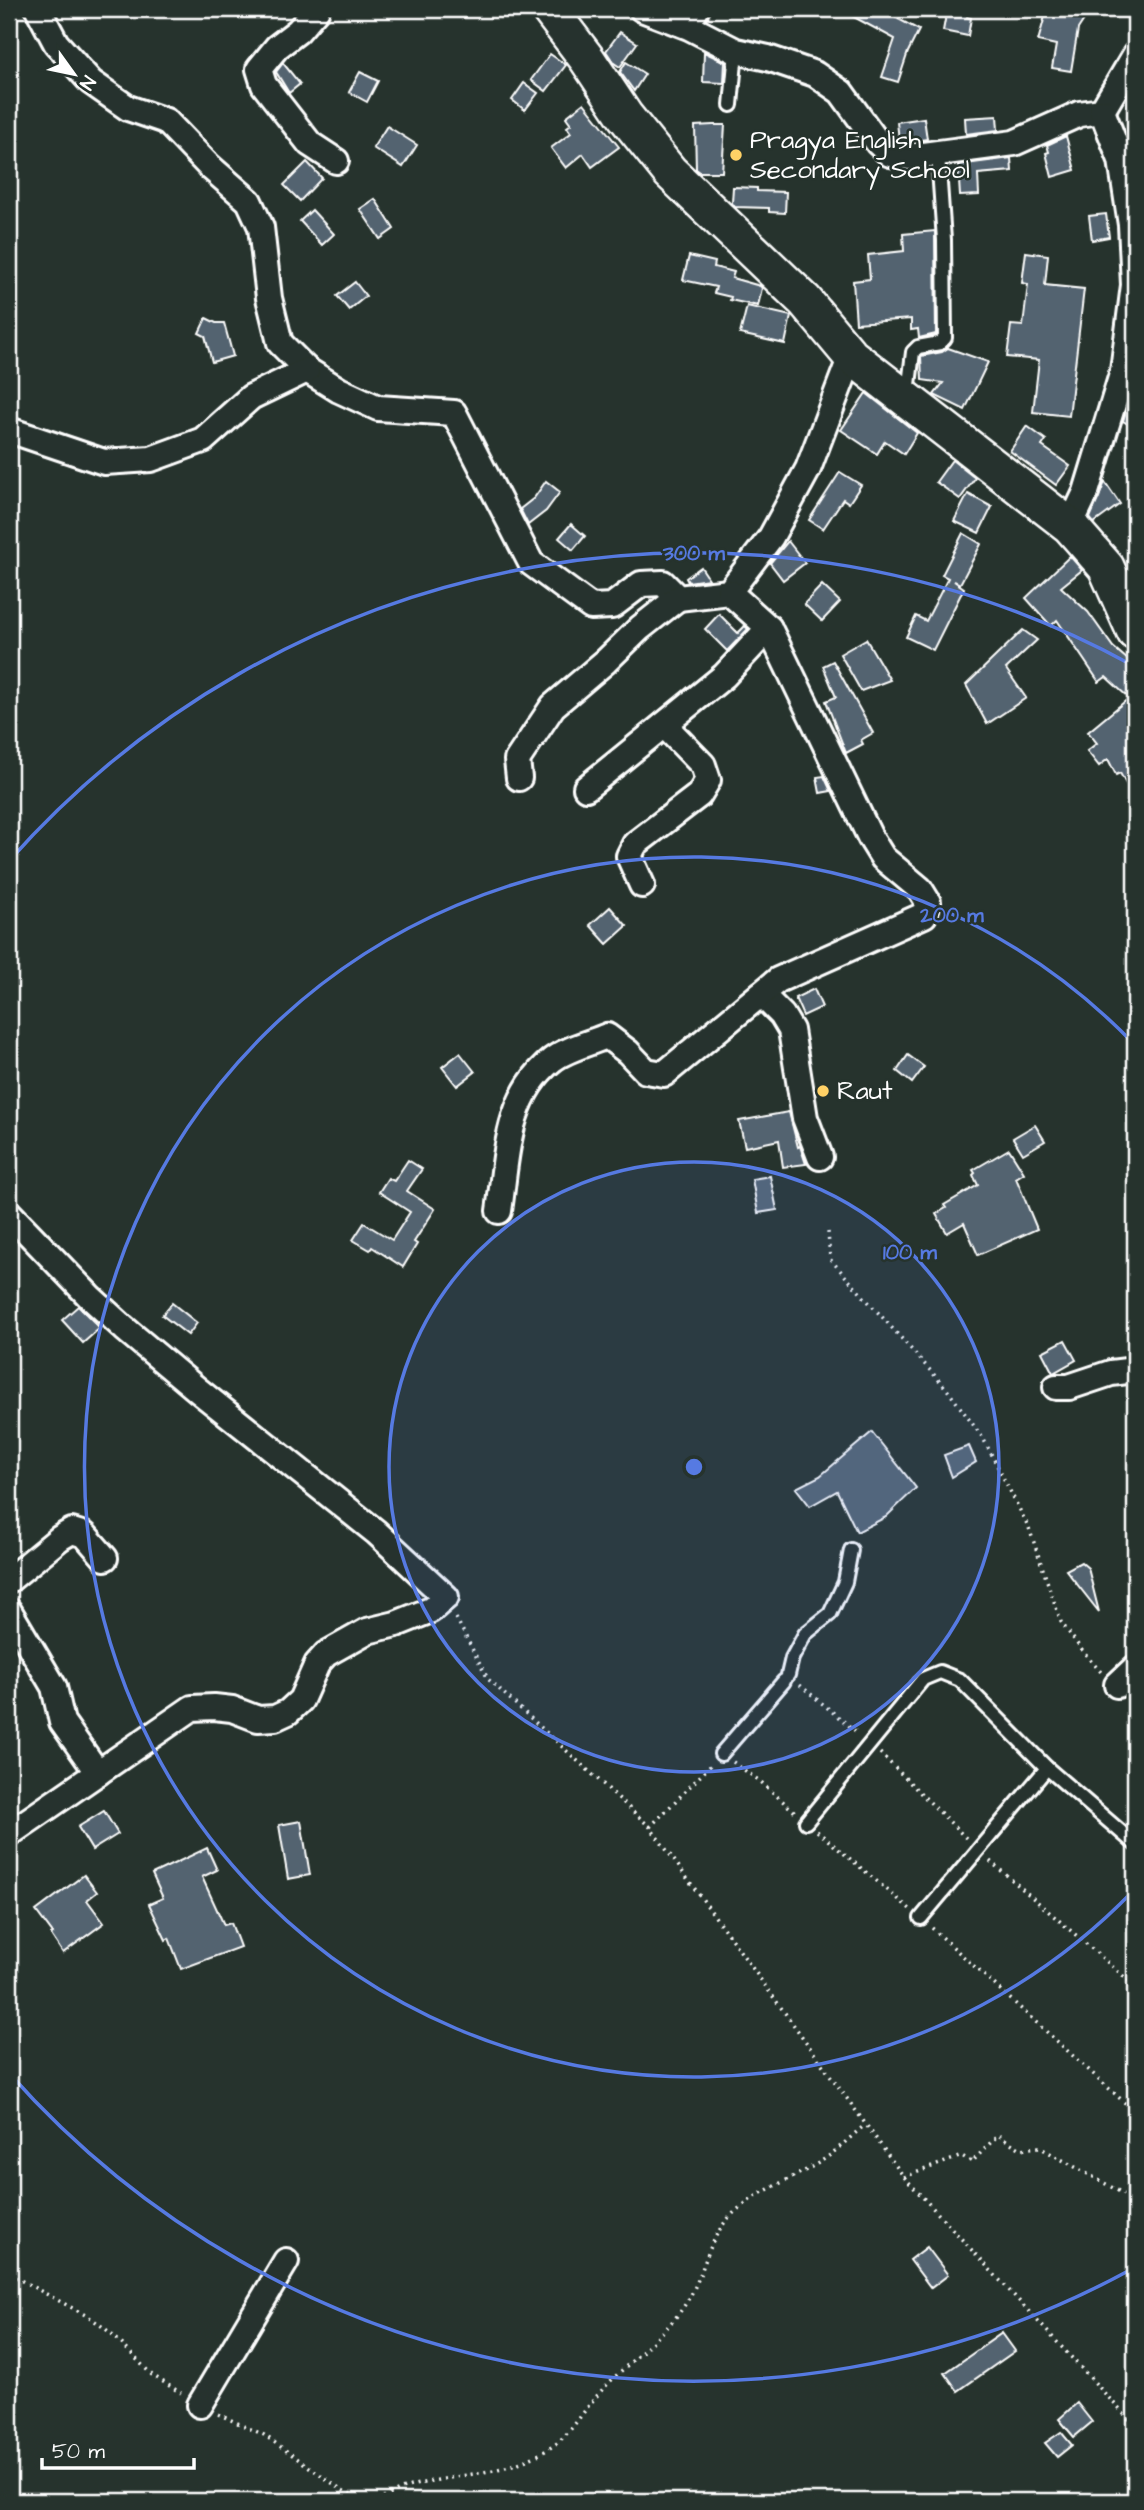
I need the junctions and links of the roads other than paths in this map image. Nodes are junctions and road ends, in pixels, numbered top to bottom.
1 (37, 9) edge
2 (317, 9) edge
3 (549, 9) edge
4 (642, 9) edge
5 (696, 18) edge
6 (736, 51) junction
7 (1135, 55) edge
8 (731, 105) dead end
9 (1102, 111) junction
10 (938, 155) junction
11 (336, 161) dead end
12 (851, 356) junction
13 (307, 370) junction
14 (907, 399) junction
15 (9, 430) edge
16 (1070, 526) junction
17 (729, 592) junction
18 (678, 597) junction
19 (769, 628) junction
20 (1135, 632) edge
21 (664, 725) junction
22 (519, 778) dead end
23 (586, 788) dead end
24 (642, 885) dead end
25 (761, 994) junction
26 (820, 1157) dead end
27 (499, 1211) dead end
28 (9, 1213) edge
29 (1135, 1370) edge
30 (1056, 1387) dead end
31 (851, 1550) dead end
32 (105, 1558) dead end
33 (9, 1580) edge
34 (9, 1611) edge
35 (721, 1754) road end
36 (1047, 1768) junction
37 (98, 1773) junction
38 (806, 1822) road end
39 (9, 1834) edge
40 (1135, 1844) edge
41 (921, 1918) road end
42 (286, 2261) dead end
43 (200, 2405) dead end

1 - 13 street
2 - 11 street
3 - 12 main road
4 - 5 street
5 - 6 street
6 - 8 lane
6 - 10 street
7 - 9 street
9 - 10 street
9 - 16 street
10 - 14 lane
12 - 14 main road
12 - 17 street
13 - 15 street
13 - 18 street
14 - 16 main road
16 - 20 main road
17 - 18 street
17 - 19 street
18 - 22 street
19 - 21 street
19 - 25 street
21 - 23 street
21 - 24 street
25 - 26 street
25 - 27 street
28 - 37 street
29 - 30 street
31 - 35 lane
32 - 33 street
34 - 37 street
36 - 38 lane
36 - 40 lane
36 - 41 lane
37 - 39 street
42 - 43 street

